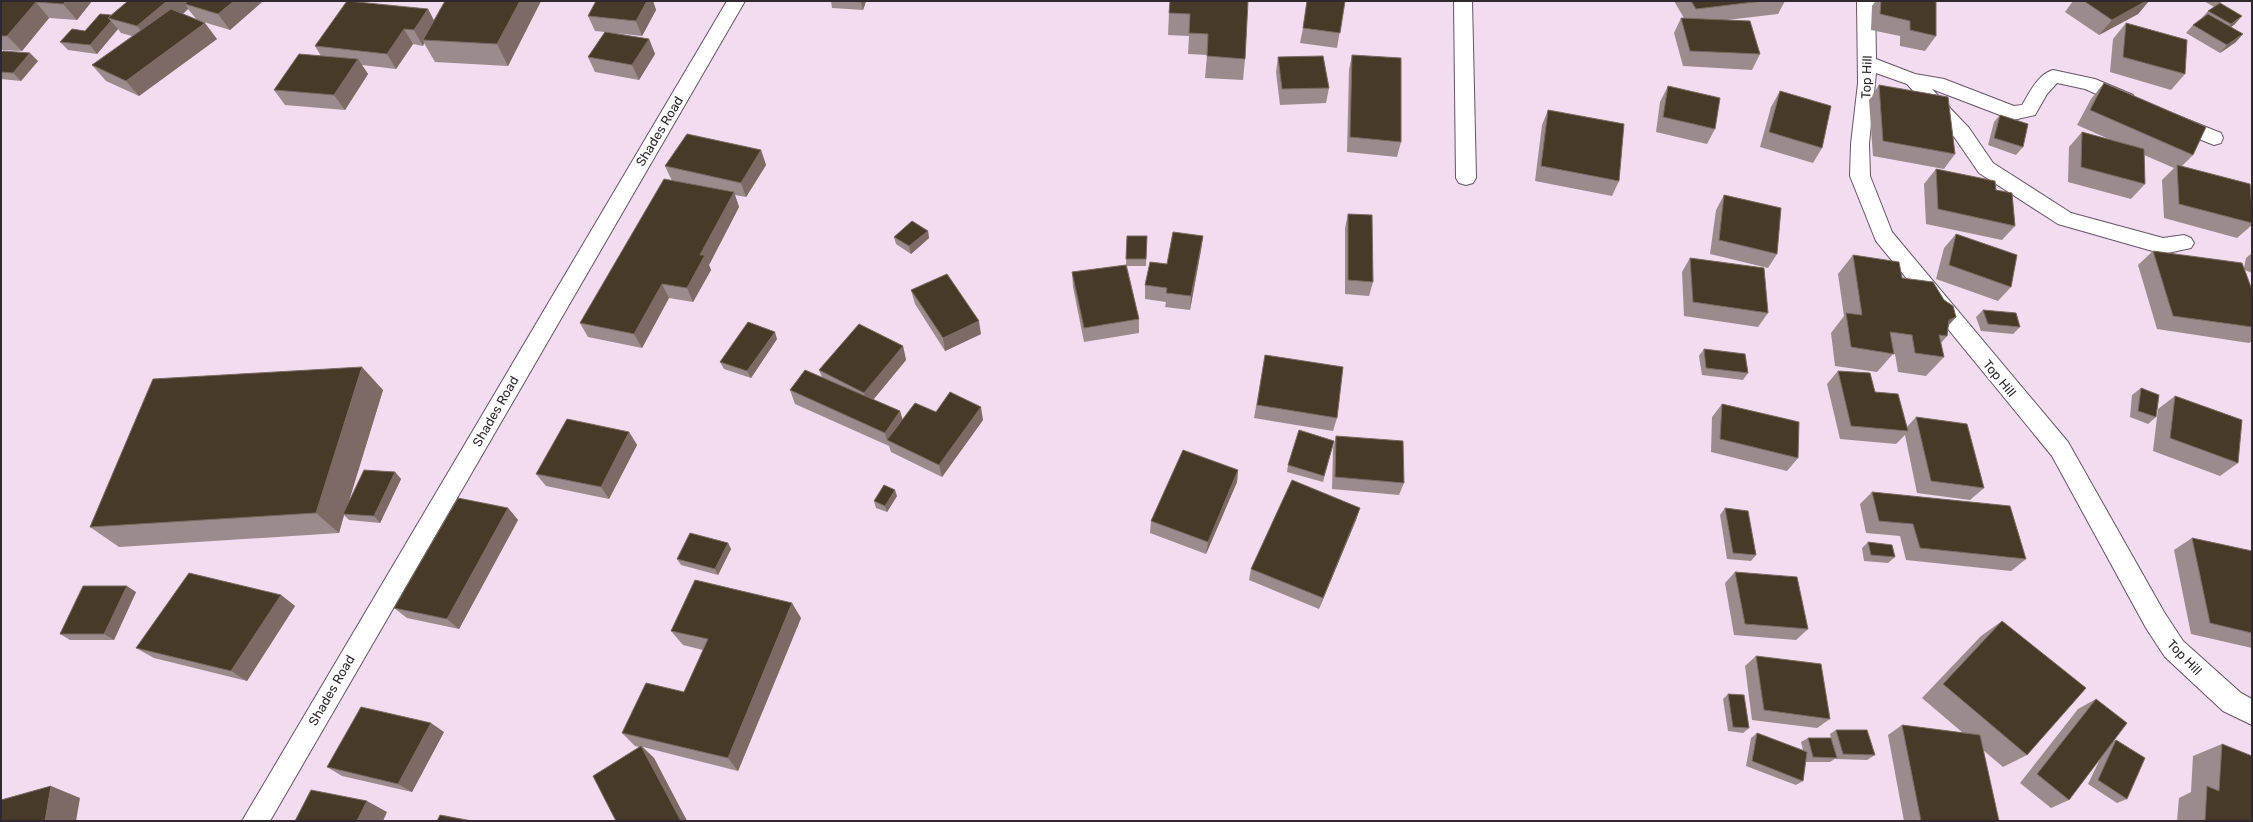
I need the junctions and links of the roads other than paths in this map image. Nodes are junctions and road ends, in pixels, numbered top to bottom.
1 (736, 1) edge
2 (1463, 1) edge
3 (1866, 1) edge
4 (1867, 63) junction
5 (1913, 80) junction
6 (2214, 138) dead end
7 (1466, 178) dead end
8 (2184, 242) dead end
9 (2252, 713) edge
10 (255, 821) edge

1 - 10 street, Shades Road
2 - 7 street
3 - 4 street, Top Hill
4 - 5 street
4 - 9 street, Top Hill
5 - 6 street
5 - 8 street

